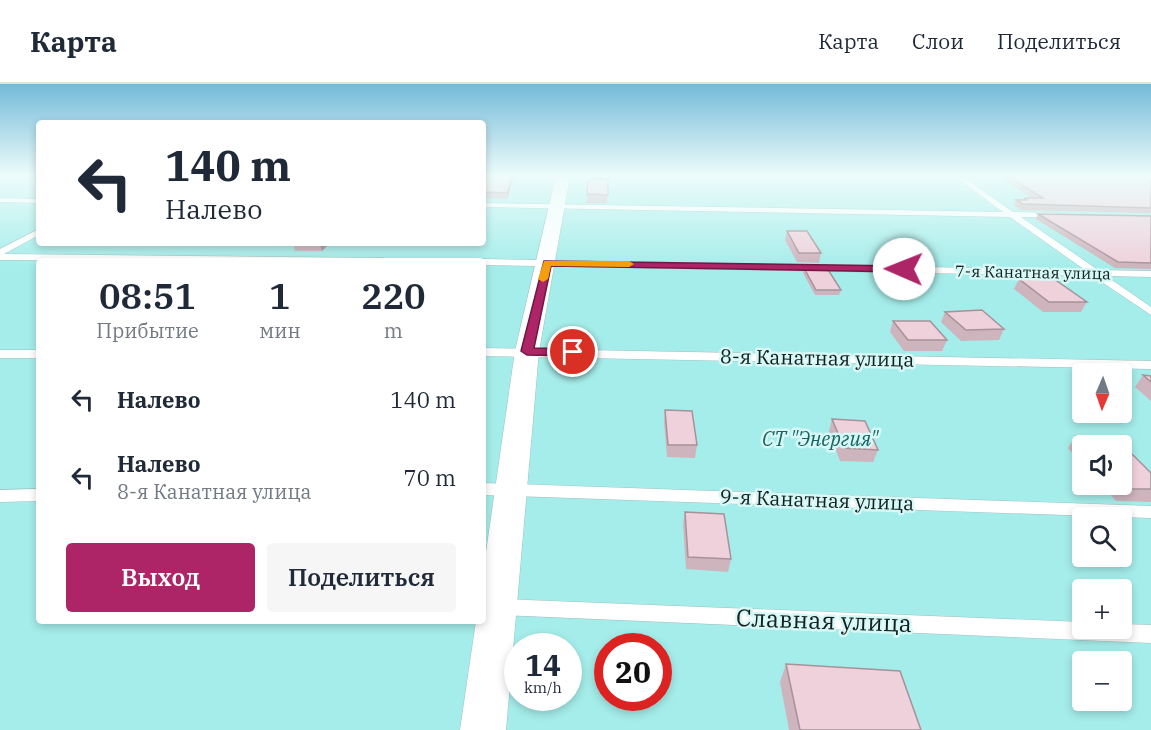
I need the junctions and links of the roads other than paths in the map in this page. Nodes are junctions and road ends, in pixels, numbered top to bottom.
1 (558, 206) edge
2 (566, 206) edge
3 (999, 206) edge
4 (1010, 214) junction
5 (1069, 215) edge
6 (36, 234) edge
7 (0, 255) edge
8 (192, 258) edge
9 (486, 262) edge
10 (547, 263) junction
11 (1094, 273) junction
12 (1151, 274) edge
13 (1151, 312) edge
14 (527, 351) junction
15 (486, 352) edge
16 (0, 354) edge
17 (36, 354) edge
18 (1151, 365) edge
19 (497, 489) edge
20 (36, 495) edge
21 (0, 496) edge
22 (1151, 512) edge
23 (498, 607) junction
24 (1151, 634) edge
25 (483, 730) edge

1 - 10 street
2 - 4 lane
3 - 4 lane
4 - 5 lane
4 - 11 lane
6 - 7 lane
7 - 8 lane
9 - 10 lane, 7-я Канатная улица
10 - 11 lane, 7-я Канатная улица
10 - 14 street
11 - 12 lane, 7-я Канатная улица
11 - 13 lane
14 - 15 lane, 8-я Канатная улица
14 - 18 lane, 8-я Канатная улица
14 - 19 street
16 - 17 lane
19 - 22 lane, 9-я Канатная улица
19 - 23 street
20 - 21 lane
23 - 24 lane, Славная улица
23 - 25 street

